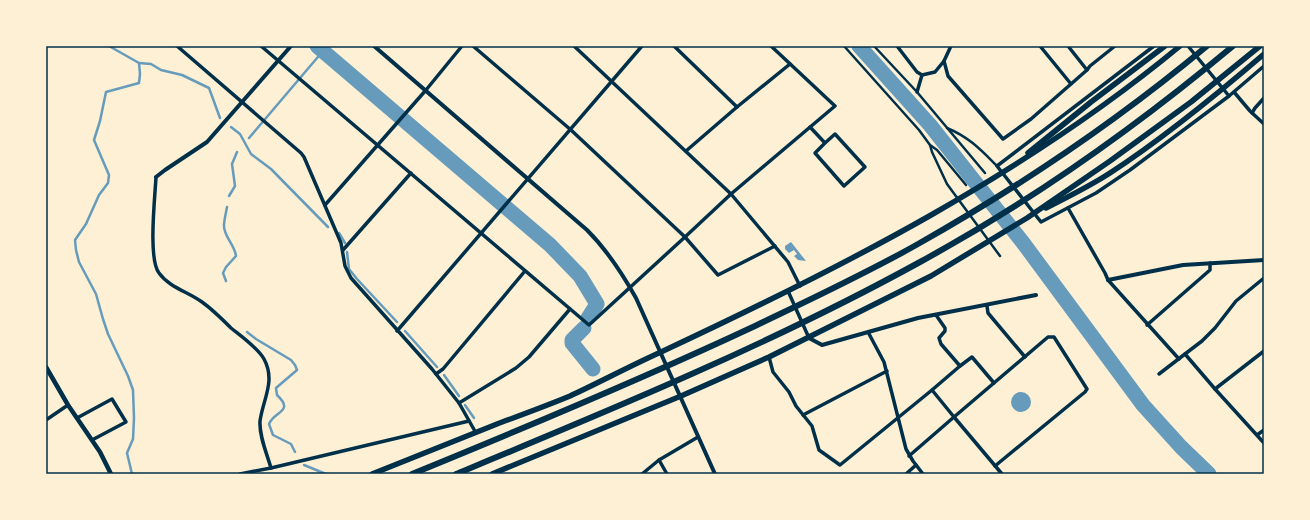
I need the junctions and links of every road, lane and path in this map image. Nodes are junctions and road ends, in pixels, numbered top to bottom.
1 (177, 46) edge
2 (261, 46) edge
3 (291, 46) edge
4 (374, 46) edge
5 (462, 46) edge
6 (473, 46) edge
7 (574, 46) edge
8 (642, 46) edge
9 (674, 46) edge
10 (771, 46) edge
11 (844, 46) edge
12 (874, 46) edge
13 (897, 46) edge
14 (951, 46) edge
15 (1040, 46) edge
16 (1115, 46) edge
17 (1154, 46) edge
18 (1166, 46) edge
19 (1180, 46) edge
20 (1188, 46) edge
21 (1207, 46) edge
22 (1233, 46) edge
23 (1260, 46) edge
24 (1071, 47) edge
25 (1264, 54) edge
26 (278, 60) junction
27 (944, 61) junction
28 (790, 64) junction
29 (1264, 66) edge
30 (1087, 70) junction
31 (922, 75) junction
32 (612, 81) junction
33 (1071, 84) junction
34 (426, 90) junction
35 (916, 92) junction
36 (1234, 92) junction
37 (1229, 96) junction
38 (1264, 98) edge
39 (242, 102) junction
40 (737, 107) junction
41 (1252, 113) junction
42 (1264, 124) edge
43 (810, 127) junction
44 (946, 128) junction
45 (571, 130) junction
46 (825, 143) junction
47 (376, 145) junction
48 (930, 145) junction
49 (686, 152) junction
50 (997, 166) junction
51 (1008, 170) junction
52 (411, 173) junction
53 (985, 173) dead end
54 (156, 177) joint
55 (528, 179) junction
56 (966, 185) dead end
57 (731, 194) junction
58 (325, 205) junction
59 (1068, 208) junction
60 (1027, 218) junction
61 (481, 234) junction
62 (685, 238) junction
63 (775, 246) junction
64 (343, 250) junction
65 (1000, 256) dead end
66 (1264, 260) edge
67 (1210, 263) junction
68 (525, 271) junction
69 (1264, 278) edge
70 (1108, 280) junction
71 (800, 286) junction
72 (630, 287) junction
73 (788, 291) junction
74 (1036, 295) dead end
75 (987, 306) junction
76 (570, 309) junction
77 (936, 315) junction
78 (1148, 325) junction
79 (398, 331) junction
80 (868, 332) junction
81 (809, 338) junction
82 (1264, 350) edge
83 (661, 352) junction
84 (1185, 354) junction
85 (769, 357) junction
86 (1025, 357) junction
87 (1179, 359) junction
88 (960, 366) junction
89 (46, 367) edge
90 (887, 370) junction
91 (436, 374) junction
92 (1160, 374) dead end
93 (994, 383) junction
94 (1215, 389) junction
95 (932, 390) junction
96 (681, 396) junction
97 (459, 403) junction
98 (68, 405) junction
99 (803, 415) junction
100 (954, 417) junction
101 (77, 418) junction
102 (898, 418) junction
103 (46, 420) edge
104 (469, 421) junction
105 (1264, 430) edge
106 (476, 433) junction
107 (1257, 435) junction
108 (698, 437) junction
109 (92, 440) junction
110 (1264, 443) edge
111 (909, 456) junction
112 (659, 460) junction
113 (916, 465) junction
114 (995, 466) junction
115 (270, 468) junction
116 (507, 471) edge
117 (111, 474) edge
118 (240, 474) edge
119 (372, 474) edge
120 (412, 474) edge
121 (456, 474) edge
122 (492, 474) edge
123 (642, 474) edge
124 (667, 474) edge
125 (715, 474) edge
126 (906, 474) edge
127 (923, 474) edge
128 (1002, 474) edge

1 - 39 street
2 - 26 street
3 - 26 street
4 - 34 street
5 - 34 street
6 - 45 street
7 - 32 street
8 - 32 street
9 - 40 street
10 - 28 street
11 - 48 street
12 - 35 street
13 - 31 street
14 - 27 street
15 - 33 street
16 - 30 street
17 - 50 street
18 - 51 highway
19 - 51 highway
20 - 37 street
21 - 120 highway
22 - 121 highway
23 - 60 highway
24 - 30 street
25 - 60 highway
26 - 39 street
26 - 47 street
27 - 31 street
27 - 33 street
28 - 40 street
28 - 43 street
29 - 36 street
30 - 33 street
31 - 35 street
32 - 45 street
32 - 49 street
34 - 47 street
34 - 55 street
35 - 44 street
36 - 37 street
36 - 41 street
37 - 59 street
38 - 41 street
39 - 54 street
39 - 58 street
40 - 49 street
41 - 42 street
43 - 46 street
43 - 57 street
44 - 50 street
44 - 53 street
45 - 55 street
45 - 62 street
46 - 46 street
47 - 52 street
47 - 58 street
48 - 56 street
48 - 65 street
49 - 57 street
50 - 59 street
51 - 71 highway
52 - 61 street
52 - 64 street
54 - 115 street
55 - 61 street
55 - 72 street
57 - 62 street
57 - 63 street
58 - 64 street
59 - 70 street
60 - 81 highway
61 - 68 street
61 - 79 street
62 - 63 street
62 - 72 street
63 - 71 street
64 - 79 street
66 - 67 street
67 - 70 street
67 - 78 street
68 - 76 street
68 - 91 street
69 - 84 street
70 - 78 street
71 - 73 highway
72 - 76 street
72 - 83 street
73 - 81 street
73 - 83 highway
74 - 75 street
75 - 77 street
75 - 86 street
76 - 97 street
77 - 80 street
77 - 88 street
78 - 87 street
79 - 91 street
80 - 81 street
80 - 90 street
81 - 85 highway
82 - 94 street
83 - 96 street
83 - 106 highway
84 - 87 street
84 - 94 street
85 - 96 highway
85 - 99 street
86 - 93 street
86 - 114 street
87 - 92 street
88 - 93 street
88 - 95 street
89 - 98 main road
90 - 99 street
90 - 102 street
91 - 97 street
93 - 100 street
94 - 107 street
95 - 100 street
95 - 102 street
96 - 108 street
96 - 116 highway
97 - 104 street
98 - 101 main road
98 - 103 street
99 - 102 street
100 - 111 street
100 - 114 street
101 - 109 main road
101 - 109 street
102 - 111 street
104 - 106 street
104 - 115 street
105 - 107 street
106 - 119 highway
107 - 110 street
108 - 112 street
108 - 125 street
109 - 117 main road
111 - 113 street
112 - 123 street
112 - 124 street
113 - 126 street
113 - 127 street
114 - 128 street
115 - 118 street
116 - 122 highway

